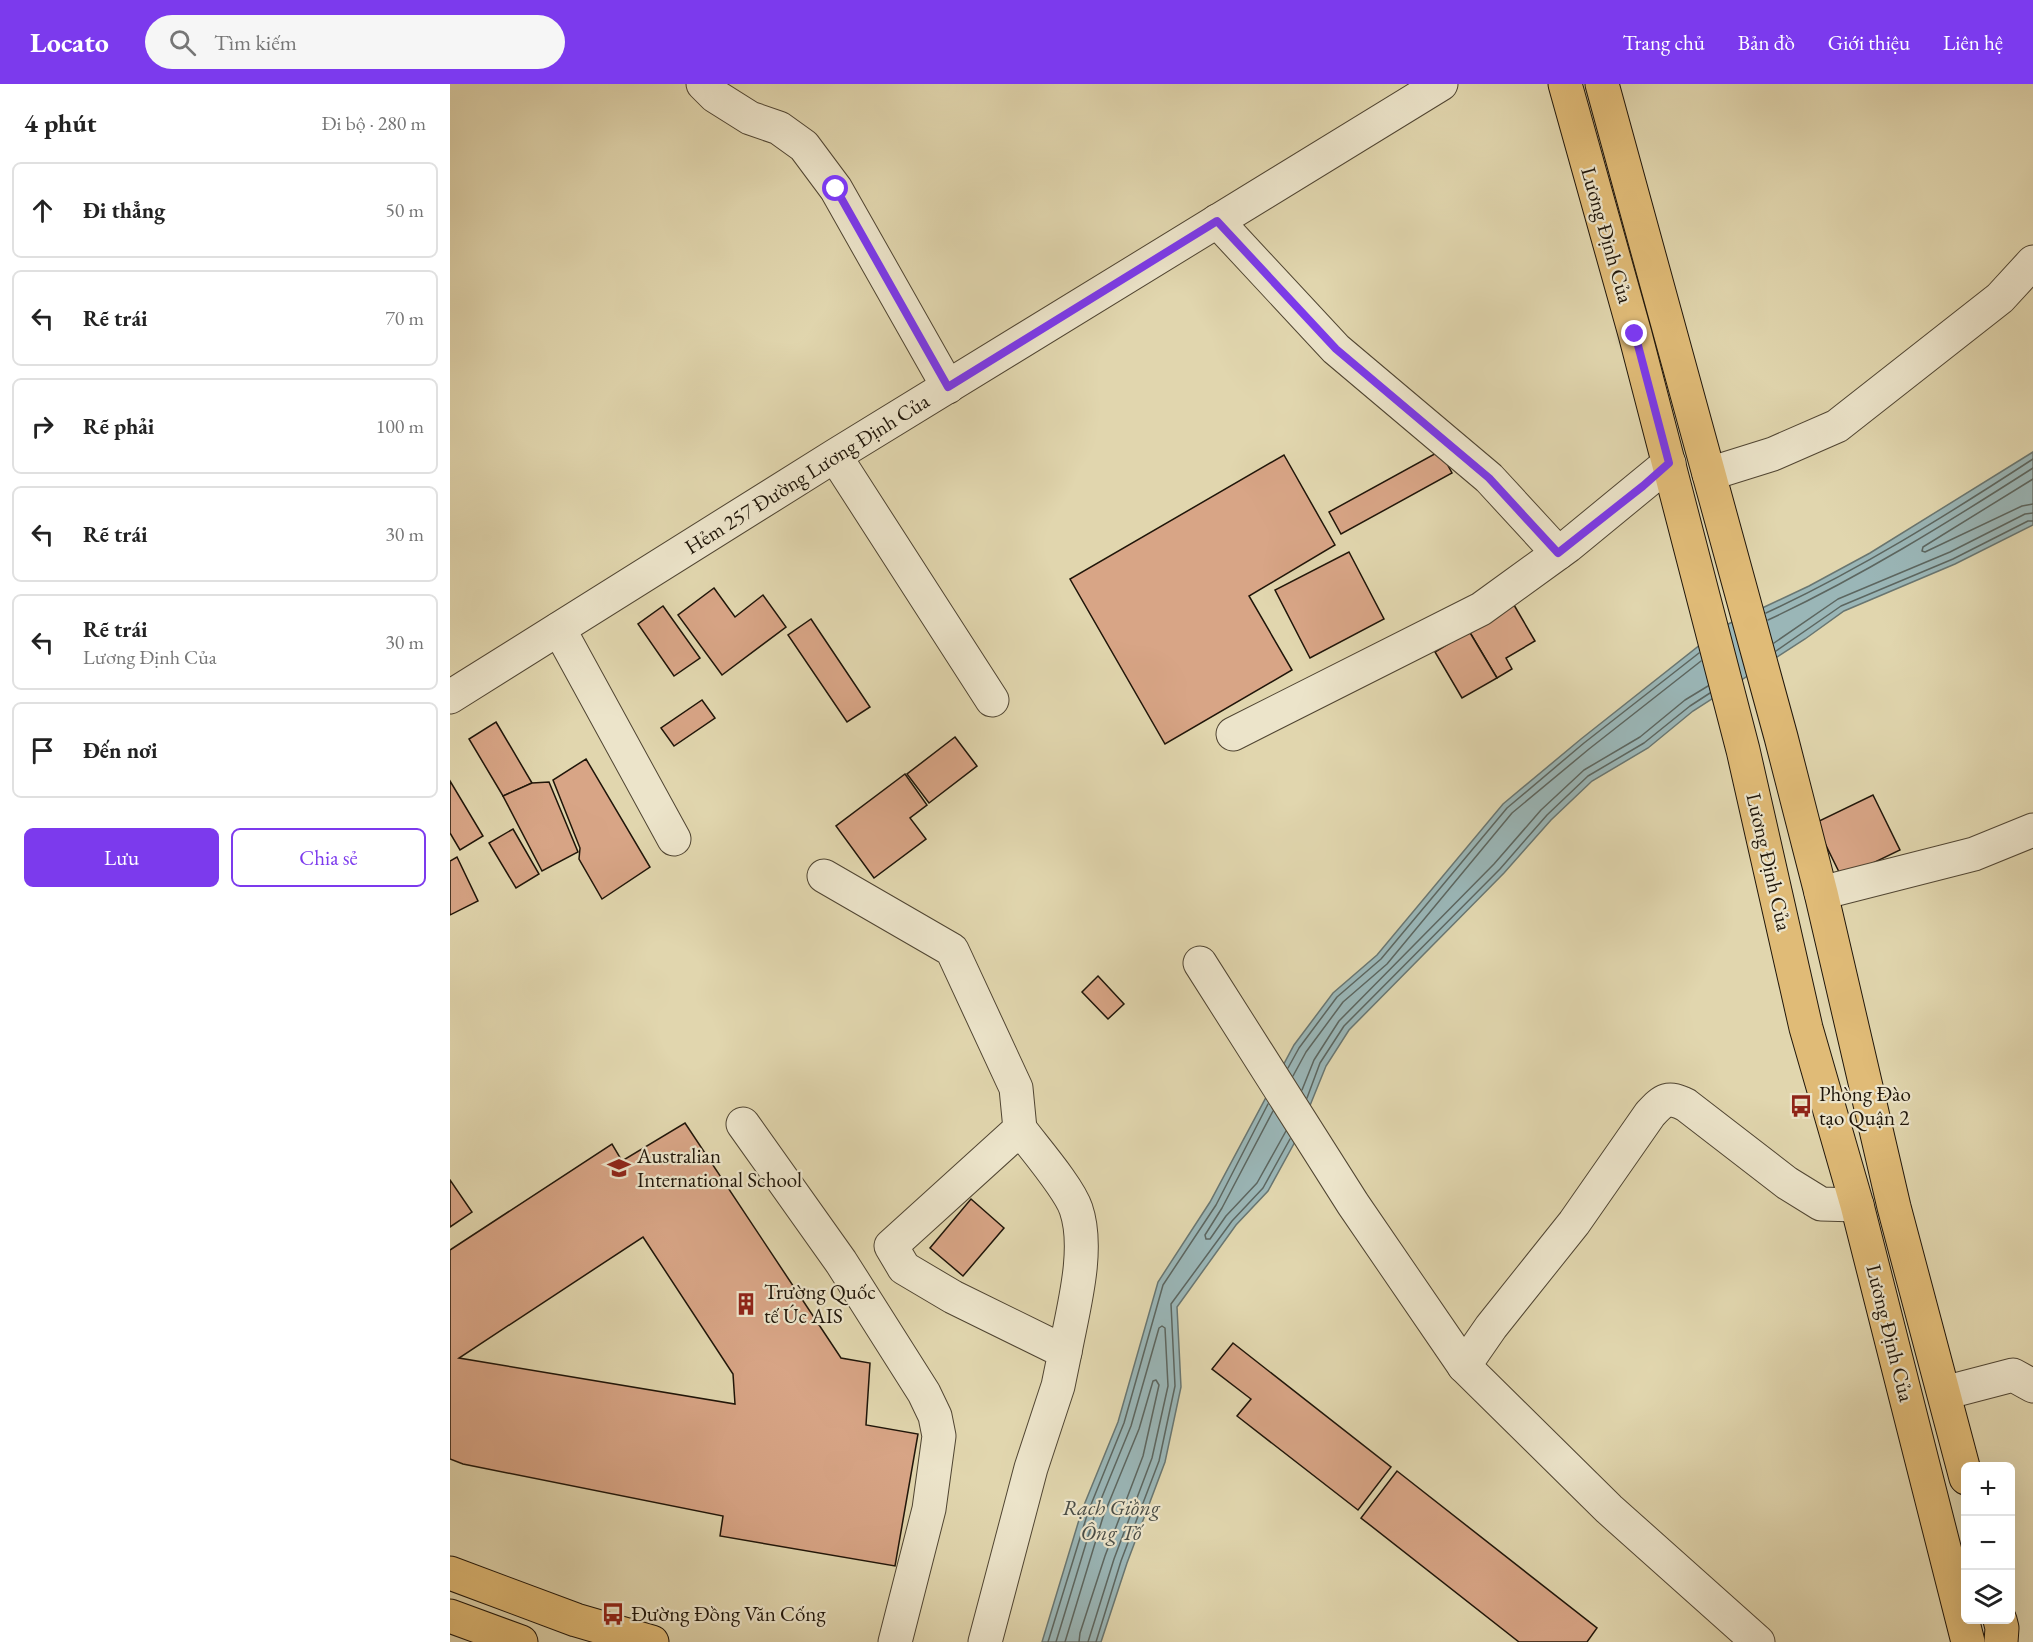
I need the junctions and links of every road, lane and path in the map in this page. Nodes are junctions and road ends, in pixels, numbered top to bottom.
1 (703, 84) edge
2 (1441, 84) edge
3 (1565, 84) edge
4 (1602, 84) edge
5 (1217, 221) junction
6 (2033, 262) edge
7 (948, 387) junction
8 (840, 463) junction
9 (1669, 463) junction
10 (1708, 474) junction
11 (1558, 553) junction
12 (559, 629) junction
13 (450, 697) edge
14 (992, 700) dead end
15 (1233, 734) dead end
16 (2033, 830) edge
17 (674, 838) dead end
18 (824, 876) dead end
19 (1821, 893) junction
20 (1200, 963) dead end
21 (743, 1125) dead end
22 (1020, 1129) junction
23 (1857, 1205) junction
24 (1065, 1352) junction
25 (1464, 1366) junction
26 (2033, 1386) edge
27 (1944, 1393) junction
28 (1961, 1462) edge
29 (450, 1573) edge
30 (450, 1616) edge
31 (2001, 1624) edge
32 (521, 1642) edge
33 (652, 1642) edge
34 (895, 1642) edge
35 (985, 1642) edge
36 (1758, 1642) edge
37 (1968, 1642) edge
38 (2001, 1642) edge

1 - 7 street
2 - 5 street, Hẻm 257 Đường Lương Định Của
3 - 9 main road, Lương Định Của
4 - 10 main road, Lương Định Của
5 - 7 street, Hẻm 257 Đường Lương Định Của
5 - 11 street
6 - 10 street
7 - 8 street, Hẻm 257 Đường Lương Định Của
8 - 12 street, Hẻm 257 Đường Lương Định Của
8 - 14 street
9 - 11 street
9 - 23 main road, Lương Định Của
10 - 19 main road, Lương Định Của
11 - 15 street
12 - 13 street, Hẻm 257 Đường Lương Định Của
12 - 17 street
16 - 19 street
18 - 22 street
19 - 27 main road, Lương Định Của
20 - 25 street
21 - 34 street
22 - 24 street
22 - 24 street
23 - 25 street
23 - 37 main road, Lương Định Của
24 - 35 street
25 - 36 street
26 - 27 street
27 - 28 main road, Lương Định Của
29 - 33 main road
30 - 32 main road
31 - 38 main road

